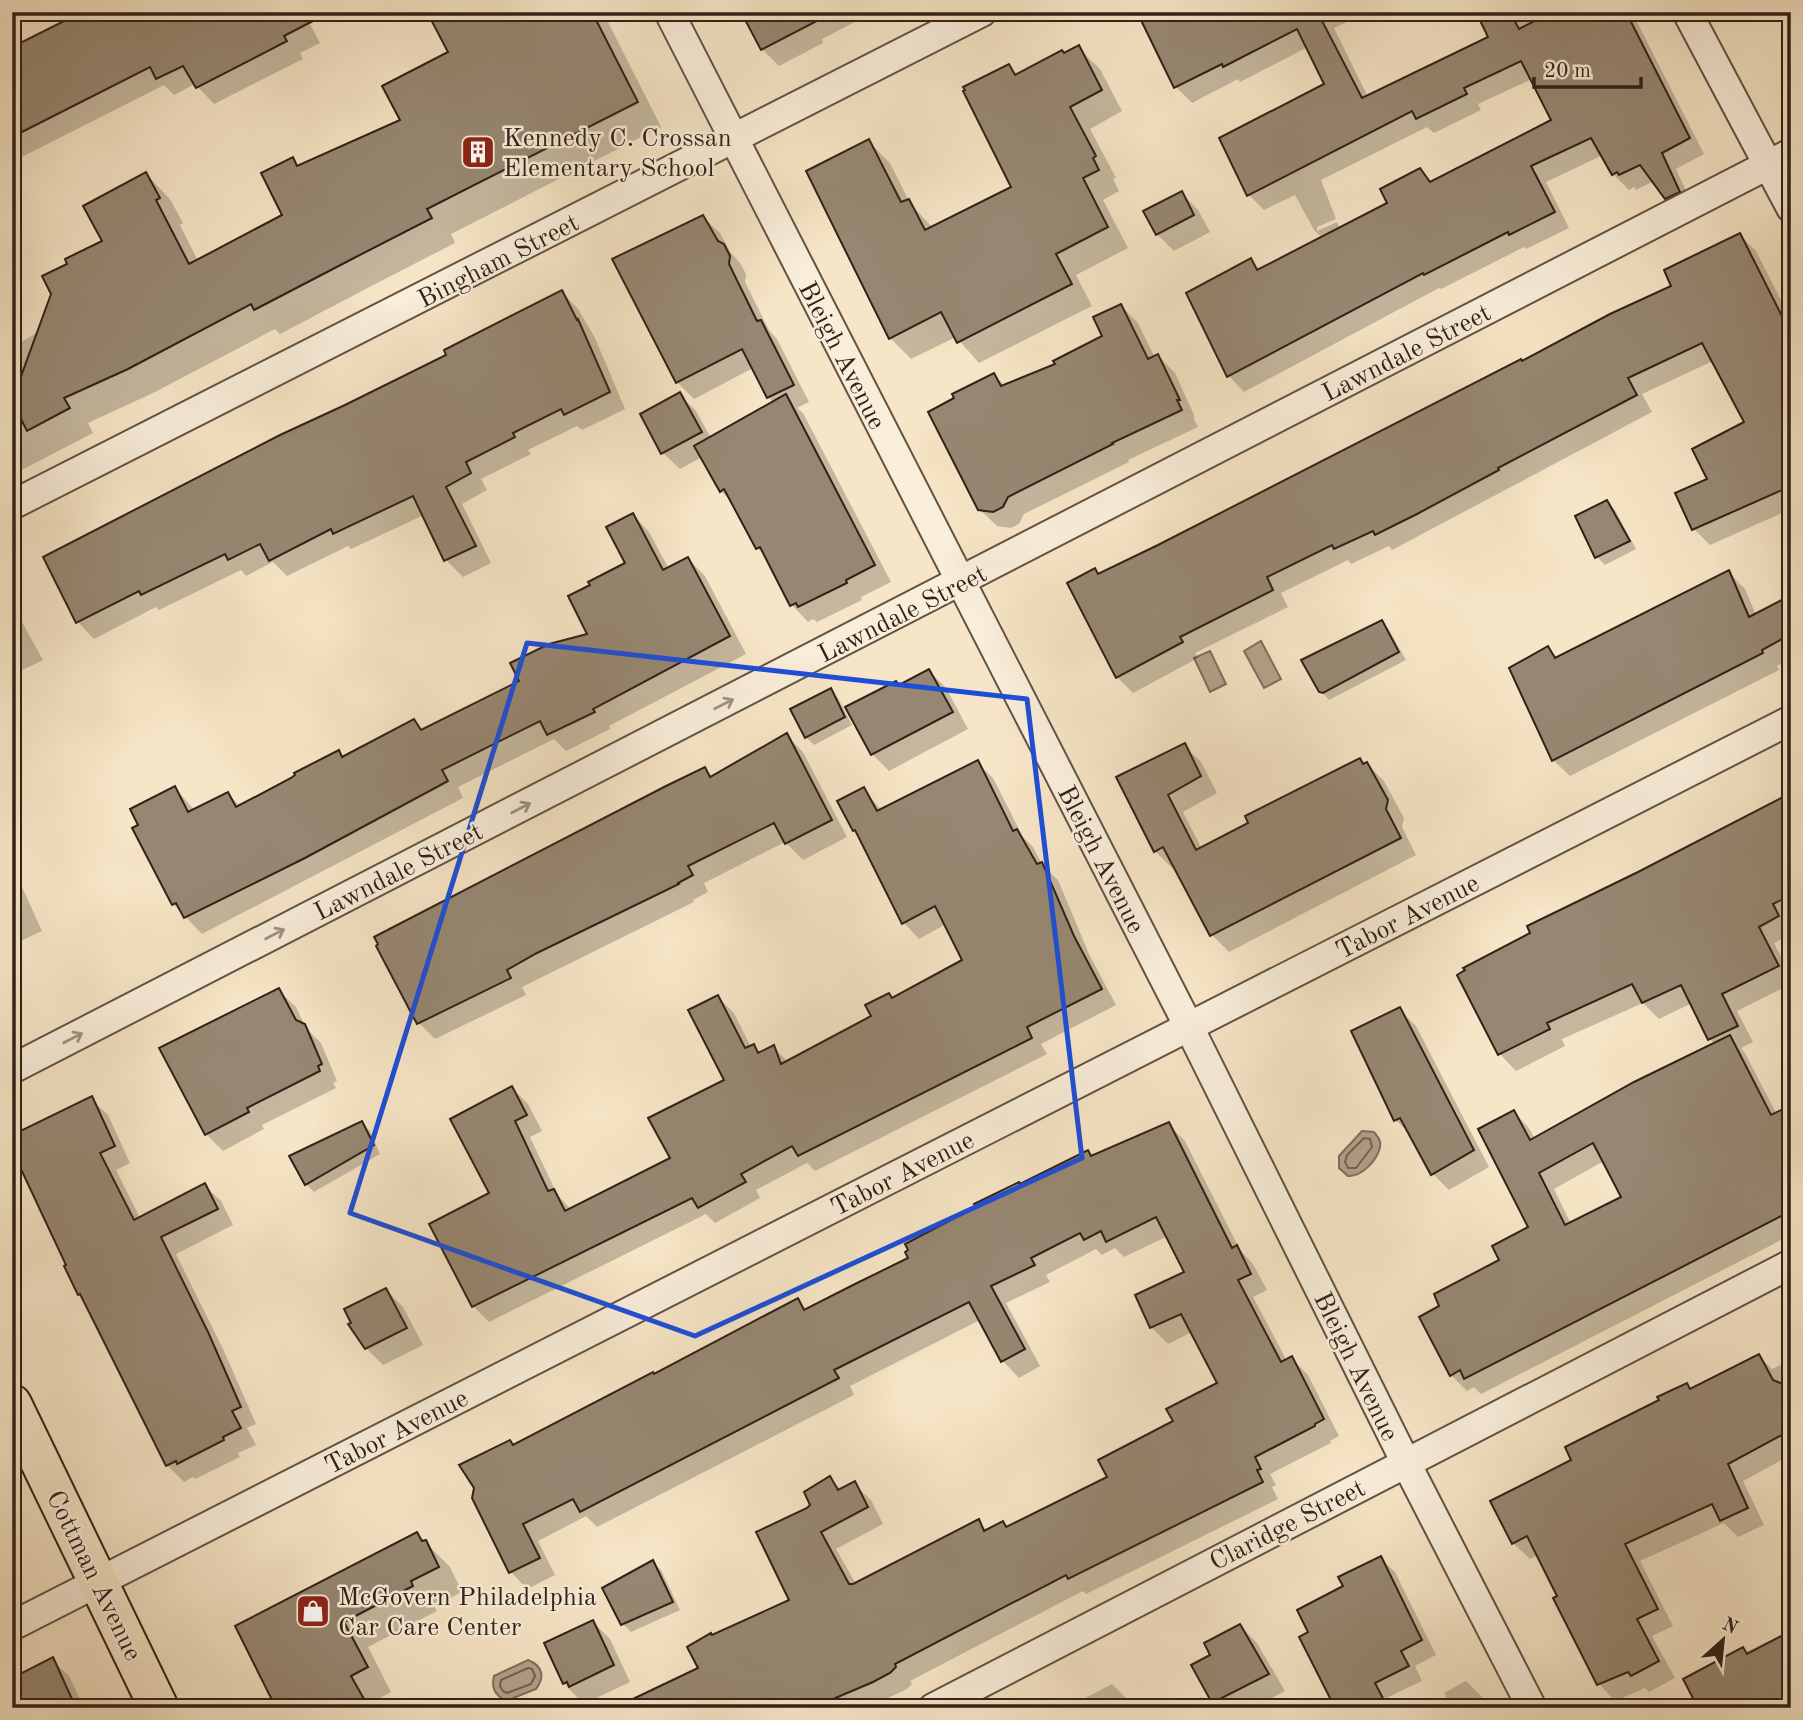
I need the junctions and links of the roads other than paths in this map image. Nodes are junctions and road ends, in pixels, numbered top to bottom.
1 (669, 12) edge
2 (982, 12) edge
3 (1686, 12) edge
4 (734, 140) junction
5 (1780, 159) edge
6 (1791, 208) edge
7 (12, 505) edge
8 (960, 583) junction
9 (1791, 720) edge
10 (1189, 1027) junction
11 (12, 1069) edge
12 (1791, 1264) edge
13 (12, 1404) edge
14 (1406, 1462) junction
15 (99, 1582) junction
16 (12, 1626) edge
17 (159, 1708) edge
18 (933, 1708) edge
19 (1532, 1708) edge

1 - 4 street, Bleigh Avenue
2 - 4 street, Bingham Street
3 - 5 street
4 - 7 street, Bingham Street
4 - 8 street, Bleigh Avenue
5 - 6 street
5 - 8 street, Lawndale Street
8 - 10 street, Bleigh Avenue
11 -> 8 street, Lawndale Street
9 - 10 street, Tabor Avenue
10 - 14 street, Bleigh Avenue
10 - 15 street, Tabor Avenue
12 - 14 street, Claridge Street
13 - 15 main road, Cottman Avenue
14 - 18 street, Claridge Street
14 - 19 street, Bleigh Avenue
15 - 16 street, Tabor Avenue
15 - 17 main road, Cottman Avenue

